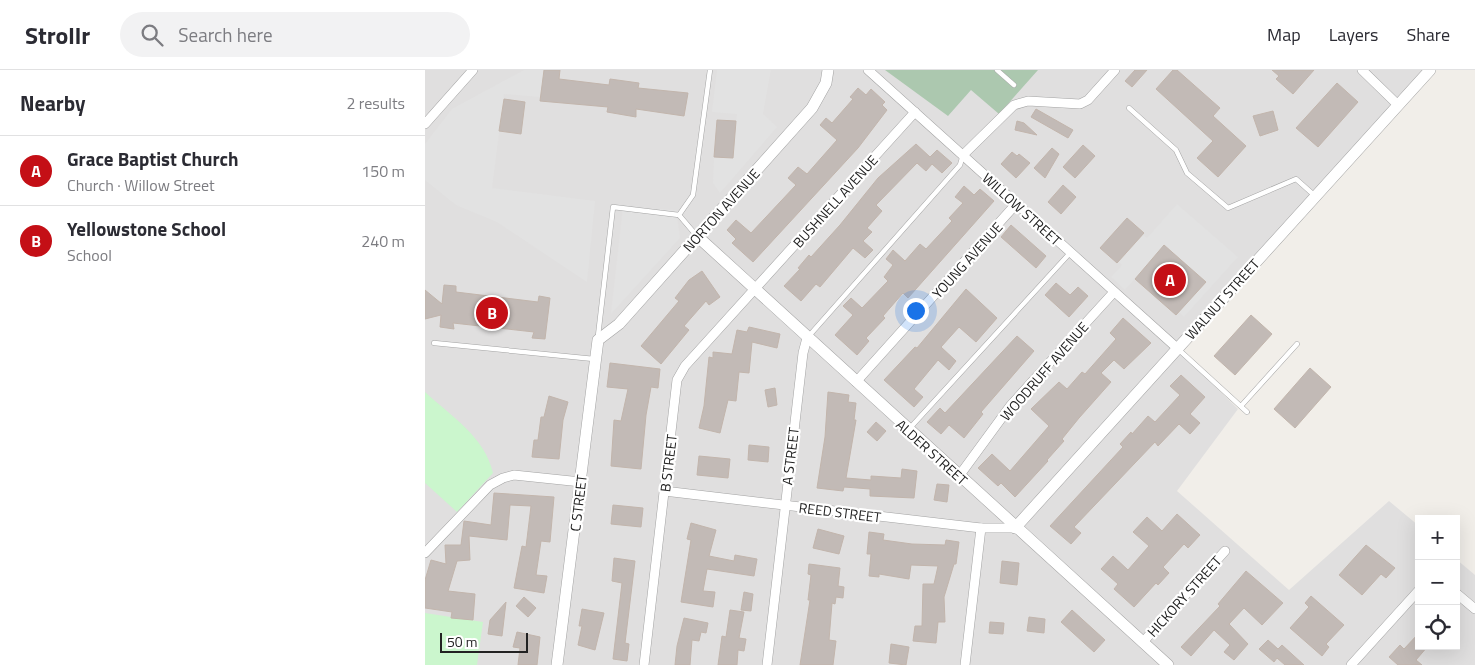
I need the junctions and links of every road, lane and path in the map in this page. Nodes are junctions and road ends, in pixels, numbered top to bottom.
1 (473, 70) edge
2 (710, 70) edge
3 (828, 70) edge
4 (868, 70) edge
5 (997, 70) edge
6 (1115, 70) edge
7 (1362, 70) edge
8 (1430, 70) edge
9 (1014, 85) dead end
10 (1399, 105) junction
11 (1129, 108) dead end
12 (915, 112) junction
13 (425, 124) edge
14 (963, 156) junction
15 (1315, 196) junction
16 (1017, 204) junction
17 (679, 215) junction
18 (697, 236) junction
19 (1070, 253) junction
20 (755, 289) junction
21 (1114, 292) junction
22 (807, 338) junction
23 (598, 340) junction
24 (435, 342) dead end
25 (1297, 344) dead end
26 (1177, 348) junction
27 (595, 360) junction
28 (856, 382) junction
29 (1241, 406) junction
30 (1247, 412) dead end
31 (908, 430) junction
32 (959, 476) junction
33 (581, 482) junction
34 (664, 491) junction
35 (784, 505) junction
36 (981, 528) junction
37 (1015, 528) junction
38 (1225, 551) dead end
39 (425, 553) edge
40 (1415, 594) edge
41 (1460, 596) edge
42 (1475, 609) edge
43 (1143, 642) junction
44 (1164, 663) edge
45 (557, 665) edge
46 (644, 665) edge
47 (767, 665) edge
48 (965, 665) edge
49 (1351, 665) edge

1 - 13 street
2 - 17 lane
3 - 18 street, NORTON AVENUE
4 - 12 street, WILLOW STREET
5 - 9 lane
6 - 14 street
7 - 10 street
8 - 10 street, WALNUT STREET
10 - 15 street, WALNUT STREET
11 - 15 lane
12 - 14 street, WILLOW STREET
12 - 20 street, BUSHNELL AVENUE
14 - 16 street, WILLOW STREET
14 - 22 lane
15 - 26 street, WALNUT STREET
16 - 19 street, WILLOW STREET
16 - 28 street, YOUNG AVENUE
17 - 18 lane
17 - 23 lane
18 - 20 street, ALDER STREET
18 - 23 street, NORTON AVENUE
19 - 21 street, WILLOW STREET
19 - 31 lane
20 - 22 street, ALDER STREET
20 - 34 street, B STREET
21 - 26 street, WILLOW STREET
21 - 32 street, WOODRUFF AVENUE
22 - 28 street, ALDER STREET
22 - 35 street, A STREET
23 - 27 street, C STREET
24 - 27 lane
25 - 29 lane
26 - 29 lane
26 - 37 street, WALNUT STREET
27 - 33 street, C STREET
28 - 31 street, ALDER STREET
29 - 30 lane
31 - 32 street, ALDER STREET
32 - 37 street, ALDER STREET
33 - 39 street
33 - 45 street, C STREET
34 - 35 street, REED STREET
34 - 46 street, B STREET
35 - 36 street, REED STREET
35 - 47 street, A STREET
36 - 37 street, REED STREET
36 - 48 street
37 - 43 street, ALDER STREET
38 - 43 street, HICKORY STREET
40 - 49 street
41 - 42 street
43 - 44 street, ALDER STREET

